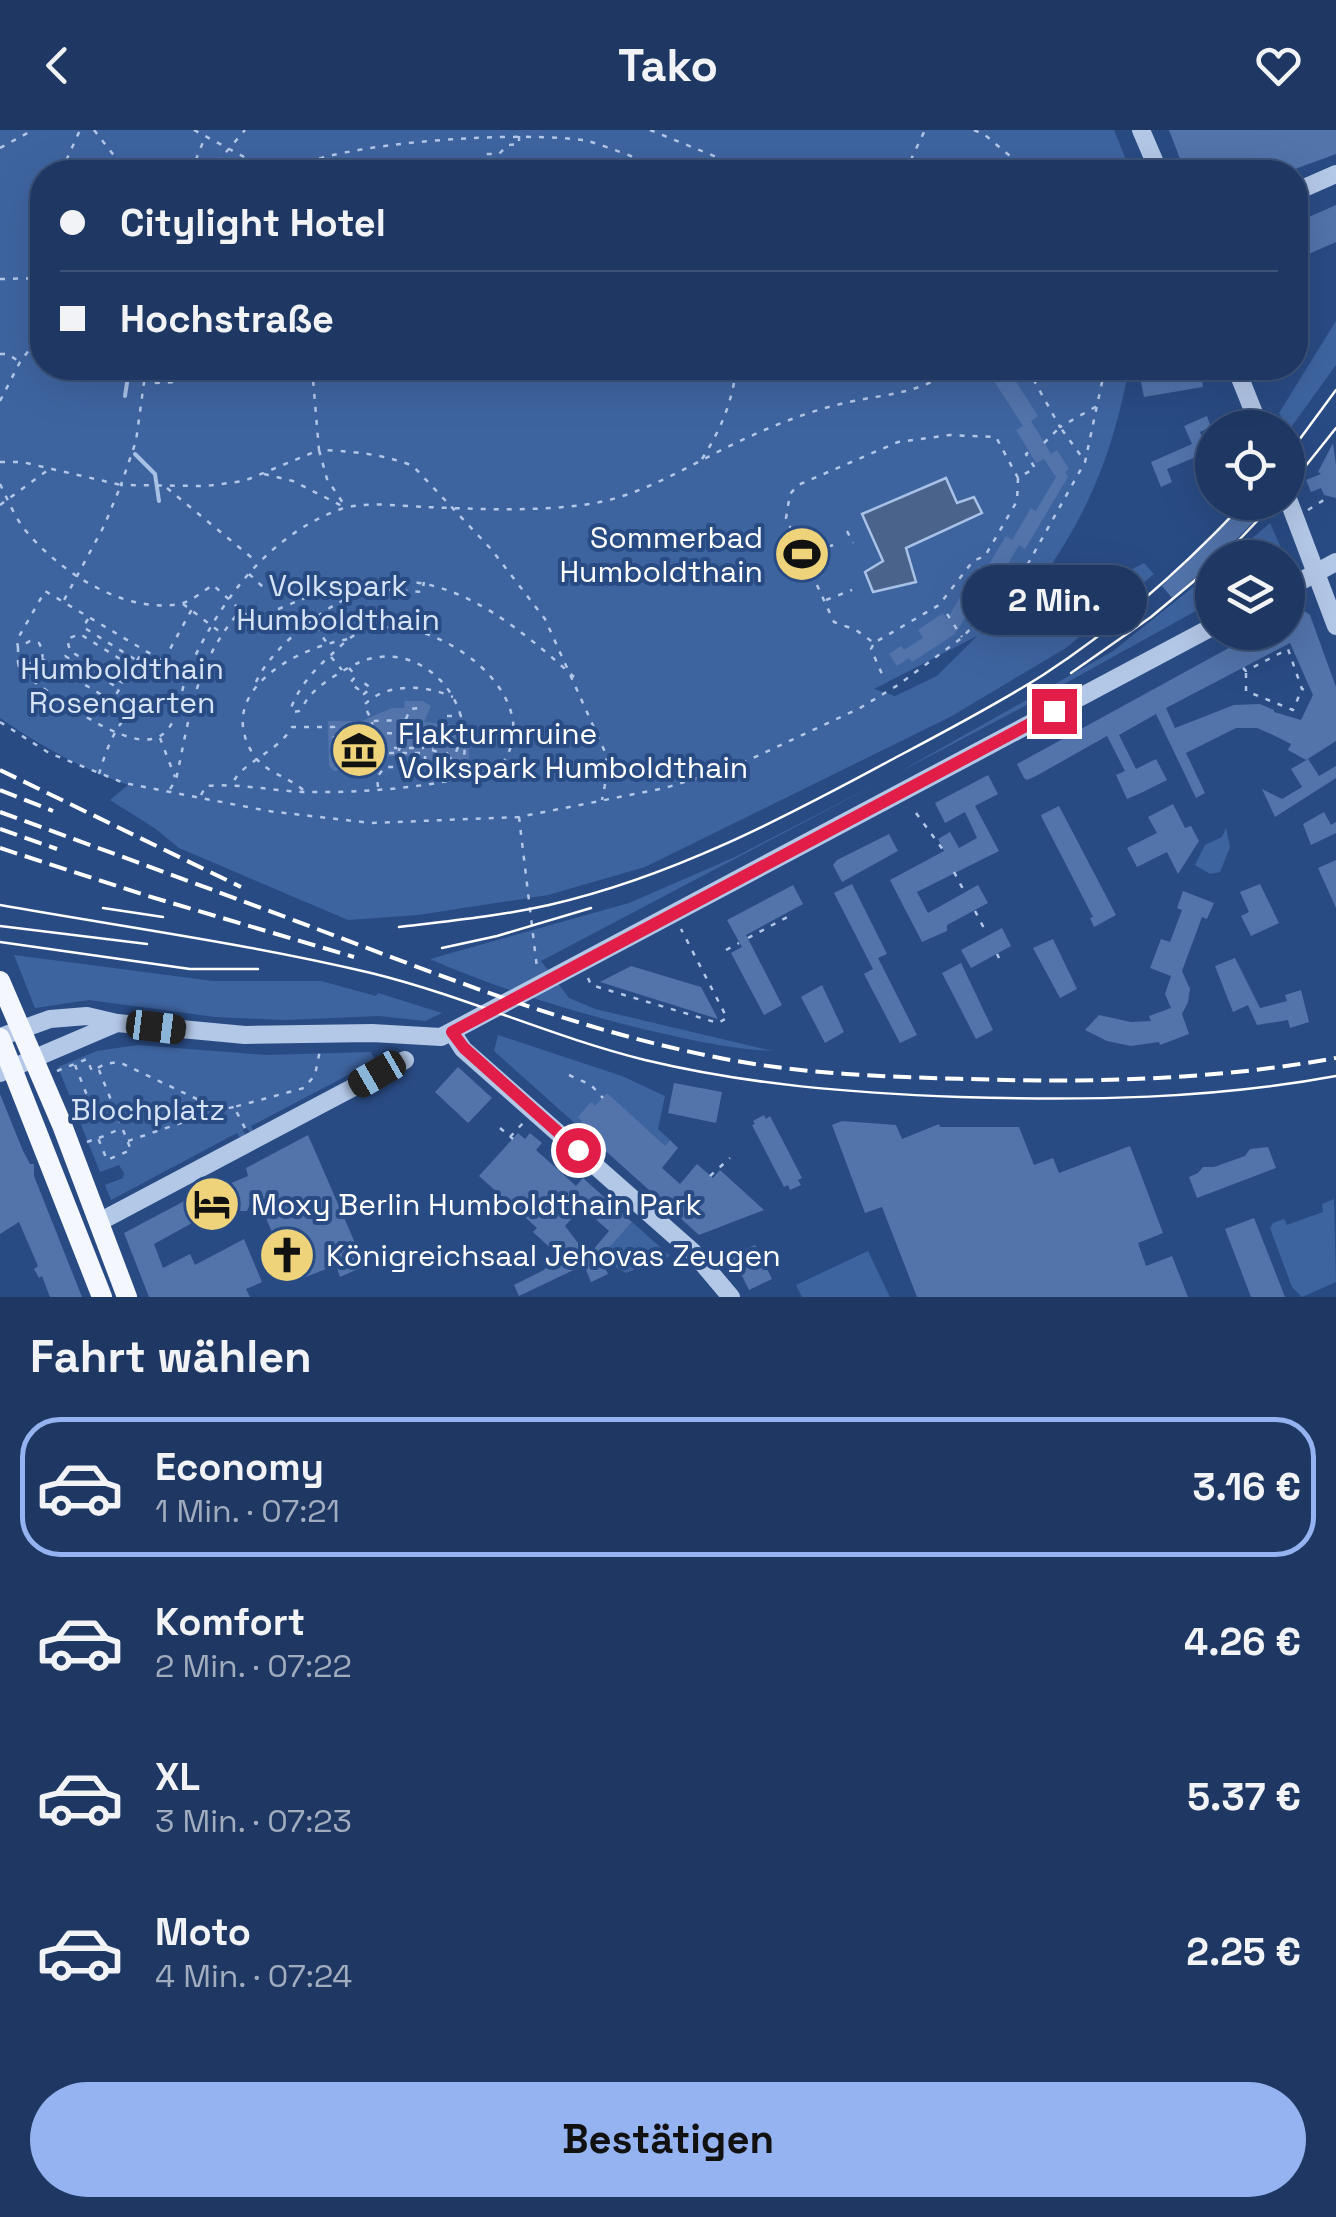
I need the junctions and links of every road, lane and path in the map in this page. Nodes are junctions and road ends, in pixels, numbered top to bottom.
1 (33, 130) edge
2 (80, 130) edge
3 (94, 130) edge
4 (194, 130) edge
5 (245, 130) edge
6 (650, 130) edge
7 (925, 130) edge
8 (974, 130) edge
9 (1141, 130) edge
10 (472, 133) edge
11 (519, 136) junction
12 (206, 137) junction
13 (1, 145) edge
14 (226, 150) junction
15 (67, 160) edge
16 (118, 160) edge
17 (195, 160) edge
18 (219, 160) edge
19 (247, 160) edge
20 (318, 160) edge
21 (484, 160) edge
22 (636, 160) edge
23 (724, 160) edge
24 (911, 160) edge
25 (1015, 160) edge
26 (1154, 160) edge
27 (1336, 174) edge
28 (1308, 186) edge
29 (30, 278) edge
30 (0, 279) edge
31 (30, 348) edge
32 (0, 354) edge
33 (20, 362) junction
34 (145, 380) edge
35 (155, 380) edge
36 (180, 380) edge
37 (313, 380) edge
38 (735, 380) edge
39 (938, 380) edge
40 (1034, 380) edge
41 (1103, 380) edge
42 (1241, 380) edge
43 (0, 401) edge
44 (1098, 405) junction
45 (1253, 410) edge
46 (1060, 427) junction
47 (1044, 442) dead end
48 (319, 450) junction
49 (1029, 452) dead end
50 (701, 460) junction
51 (0, 462) edge
52 (1085, 462) junction
53 (49, 469) junction
54 (834, 469) junction
55 (262, 474) junction
56 (837, 476) dead end
57 (1018, 478) junction
58 (0, 484) edge
59 (121, 485) junction
60 (164, 486) junction
61 (8, 500) junction
62 (1336, 503) edge
63 (0, 505) edge
64 (345, 508) junction
65 (454, 508) junction
66 (1308, 510) dead end
67 (1296, 520) edge
68 (847, 531) dead end
69 (853, 543) dead end
70 (832, 545) dead end
71 (804, 557) junction
72 (1336, 562) edge
73 (258, 563) junction
74 (249, 573) junction
75 (1316, 573) junction
76 (78, 576) junction
77 (1305, 579) edge
78 (372, 582) junction
79 (424, 582) junction
80 (374, 590) junction
81 (852, 590) dead end
82 (296, 599) junction
83 (228, 601) junction
84 (824, 601) junction
85 (63, 602) junction
86 (183, 604) junction
87 (192, 609) junction
88 (240, 611) junction
89 (947, 614) dead end
90 (89, 617) junction
91 (311, 622) junction
92 (212, 624) junction
93 (1336, 626) edge
94 (221, 633) junction
95 (962, 637) junction
96 (1195, 637) edge
97 (351, 638) junction
98 (330, 643) junction
99 (874, 643) junction
100 (18, 648) junction
101 (144, 650) junction
102 (336, 652) junction
103 (330, 656) junction
104 (42, 659) junction
105 (137, 660) junction
106 (163, 661) junction
107 (18, 662) junction
108 (133, 667) junction
109 (58, 668) junction
110 (349, 668) junction
111 (343, 672) junction
112 (882, 674) dead end
113 (186, 675) junction
114 (574, 677) junction
115 (256, 683) junction
116 (123, 684) junction
117 (1302, 688) junction
118 (120, 689) junction
119 (1310, 692) dead end
120 (456, 698) junction
121 (370, 699) junction
122 (179, 700) junction
123 (112, 701) junction
124 (420, 708) dead end
125 (178, 710) junction
126 (129, 712) junction
127 (191, 714) junction
128 (446, 716) dead end
129 (464, 716) junction
130 (405, 720) junction
131 (372, 721) junction
132 (0, 722) edge
133 (115, 732) junction
134 (372, 732) junction
135 (423, 732) junction
136 (431, 734) junction
137 (160, 736) junction
138 (350, 739) dead end
139 (398, 750) junction
140 (258, 760) junction
141 (99, 774) junction
142 (175, 781) junction
143 (428, 783) junction
144 (232, 787) junction
145 (378, 789) junction
146 (169, 791) junction
147 (305, 792) junction
148 (200, 796) junction
149 (602, 802) junction
150 (916, 812) dead end
151 (518, 816) junction
152 (944, 851) dead end
153 (954, 872) dead end
154 (964, 890) dead end
155 (975, 911) dead end
156 (793, 914) dead end
157 (676, 921) junction
158 (987, 934) dead end
159 (748, 938) dead end
160 (739, 943) dead end
161 (726, 950) dead end
162 (537, 977) junction
163 (587, 977) dead end
164 (0, 980) edge
165 (117, 1022) junction
166 (459, 1028) junction
167 (21, 1029) junction
168 (372, 1033) junction
169 (0, 1037) edge
170 (320, 1050) dead end
171 (34, 1059) junction
172 (405, 1060) dead end
173 (74, 1064) junction
174 (99, 1069) junction
175 (6, 1071) edge
176 (92, 1071) junction
177 (55, 1072) dead end
178 (377, 1074) junction
179 (569, 1075) dead end
180 (79, 1076) junction
181 (603, 1098) dead end
182 (113, 1105) junction
183 (234, 1107) junction
184 (220, 1110) junction
185 (94, 1112) junction
186 (78, 1118) dead end
187 (525, 1121) dead end
188 (122, 1128) junction
189 (500, 1128) dead end
190 (250, 1136) dead end
191 (98, 1138) junction
192 (128, 1141) junction
193 (88, 1142) dead end
194 (730, 1158) dead end
195 (710, 1176) dead end
196 (100, 1222) junction
197 (77, 1232) junction
198 (102, 1297) edge
199 (127, 1297) edge
200 (731, 1297) edge

1 - 13 path
2 - 15 path
3 - 16 path
4 - 12 path
5 - 14 path
6 - 23 path
7 - 24 path
8 - 25 path
9 - 26 street
10 - 11 path
10 - 20 path
11 - 21 path
11 - 22 path
12 - 14 path
12 - 17 path
14 - 18 path
14 - 19 path
27 - 28 street
29 - 30 path
31 - 33 path
32 - 33 path
33 - 43 path
34 - 59 path
35 - 36 path
37 - 48 path
38 - 50 path
39 - 50 path
40 - 46 path
41 - 44 path
42 - 45 street
44 - 46 path
44 - 52 path
46 - 47 path
46 - 52 path
48 - 55 path
48 - 64 path
48 - 65 path
49 - 57 path
50 - 65 path
51 - 53 path
52 - 95 path
53 - 59 path
53 - 61 path
54 - 56 path
54 - 57 path
54 - 71 path
55 - 60 path
55 - 64 path
57 - 99 path
58 - 61 path
59 - 60 path
59 - 76 path
60 - 73 path
61 - 63 path
61 - 76 path
62 - 66 path
64 - 65 path
64 - 73 path
65 - 114 path
67 - 75 street
68 - 69 path
70 - 71 path
71 - 84 path
72 - 75 street
73 - 74 path
74 - 82 path
74 - 83 path
75 - 77 street
75 - 93 street
76 - 85 path
76 - 86 path
78 - 79 path
78 - 80 path
78 - 82 path
79 - 80 path
79 - 114 path
80 - 91 path
81 - 84 path
82 - 88 path
82 - 91 path
83 - 86 path
83 - 88 path
83 - 92 path
84 - 99 path
85 - 90 path
85 - 100 path
86 - 87 path
87 - 92 path
87 - 106 path
88 - 94 path
89 - 95 path
90 - 101 path
90 - 105 path
91 - 98 path
91 - 115 path
92 - 94 path
92 - 113 path
94 - 127 path
95 - 149 path
96 - 157 street
97 - 98 path
97 - 102 path
97 - 143 path
98 - 102 path
98 - 115 path
99 - 112 path
100 - 104 path
100 - 107 path
101 - 105 path
101 - 106 path
102 - 103 path
103 - 111 path
103 - 111 path
104 - 107 path
104 - 109 path
105 - 108 path
106 - 113 path
107 - 133 path
108 - 116 path
108 - 116 path
109 - 118 path
109 - 123 path
110 - 111 path
110 - 120 path
110 - 121 path
113 - 122 path
114 - 149 path
115 - 140 path
116 - 118 path
117 - 117 path
117 - 119 path
118 - 123 path
120 - 121 path
120 - 129 path
121 - 131 path
122 - 125 path
122 - 126 path
123 - 126 path
124 - 130 path
125 - 127 path
125 - 137 path
126 - 133 path
127 - 142 path
128 - 129 path
129 - 139 path
130 - 131 path
130 - 135 path
131 - 134 path
132 - 141 path
133 - 137 path
133 - 141 path
134 - 135 path
134 - 138 path
134 - 139 path
135 - 136 path
135 - 139 path
136 - 136 path
137 - 142 path
139 - 140 path
140 - 144 path
140 - 147 path
141 - 146 path
142 - 146 path
143 - 145 path
143 - 145 path
144 - 147 path
144 - 148 path
145 - 147 path
146 - 148 path
148 - 151 path
149 - 151 path
150 - 152 path
151 - 162 path
153 - 154 path
155 - 158 path
156 - 159 path
157 - 162 street
157 - 163 path
160 - 161 path
162 - 166 street
164 - 167 main road
165 - 167 street
165 - 168 street
165 - 171 street
166 - 168 street
166 - 200 street
167 - 169 street
167 - 171 main road
168 - 178 street
169 - 175 main road
170 - 183 path
171 - 175 street
171 - 196 main road
172 - 178 street
173 - 176 path
173 - 177 path
173 - 180 path
174 - 176 path
174 - 182 path
174 - 184 path
175 - 197 main road
176 - 180 path
178 - 196 street
179 - 181 path
180 - 185 path
182 - 185 path
182 - 188 path
183 - 184 path
183 - 190 path
184 - 192 path
185 - 186 path
187 - 189 path
188 - 191 path
188 - 192 path
191 - 192 path
191 - 193 path
194 - 195 path
196 - 197 main road
196 - 199 main road
197 - 198 main road

